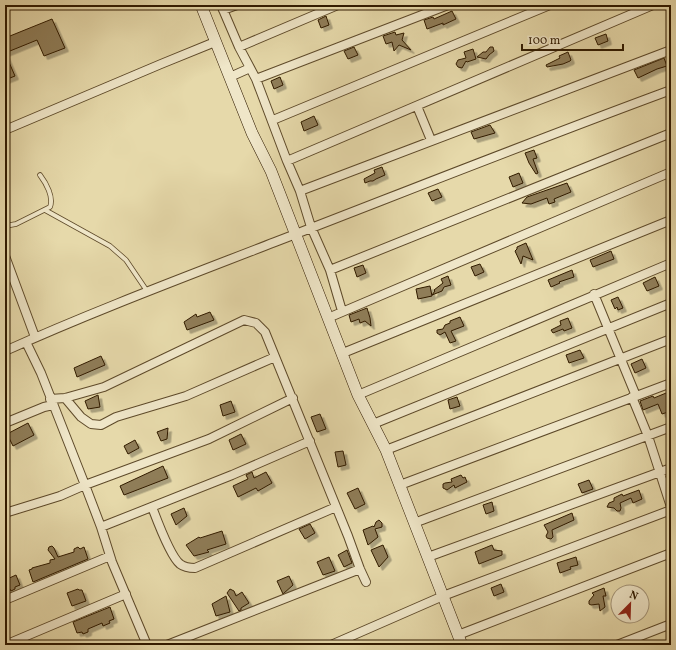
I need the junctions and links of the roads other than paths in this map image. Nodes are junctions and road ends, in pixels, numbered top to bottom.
1 (201, 5) edge
2 (237, 5) edge
3 (338, 5) edge
4 (448, 5) edge
5 (550, 5) edge
6 (653, 5) edge
7 (222, 8) edge
8 (215, 42) junction
9 (239, 47) junction
10 (671, 50) edge
11 (250, 68) junction
12 (230, 77) junction
13 (256, 79) junction
14 (671, 90) edge
15 (417, 106) junction
16 (272, 120) junction
17 (5, 130) edge
18 (671, 133) edge
19 (431, 140) junction
20 (287, 161) junction
21 (671, 172) edge
22 (40, 175) dead end
23 (300, 191) junction
24 (45, 210) junction
25 (671, 220) edge
26 (5, 226) edge
27 (311, 227) junction
28 (294, 234) junction
29 (5, 256) edge
30 (671, 263) edge
31 (330, 270) junction
32 (147, 292) junction
33 (594, 294) junction
34 (671, 303) edge
35 (342, 311) junction
36 (328, 318) junction
37 (609, 329) junction
38 (35, 337) junction
39 (671, 339) edge
40 (26, 342) junction
41 (5, 351) edge
42 (343, 353) junction
43 (275, 357) junction
44 (621, 358) junction
45 (671, 383) edge
46 (358, 395) junction
47 (634, 397) junction
48 (65, 398) junction
49 (293, 398) junction
50 (52, 402) junction
51 (5, 423) edge
52 (373, 424) junction
53 (671, 427) edge
54 (648, 436) junction
55 (310, 441) junction
56 (386, 450) junction
57 (671, 468) edge
58 (660, 472) junction
59 (85, 485) junction
60 (400, 485) junction
61 (152, 507) junction
62 (336, 507) junction
63 (671, 507) edge
64 (671, 510) edge
65 (5, 513) edge
66 (414, 523) junction
67 (101, 527) junction
68 (671, 552) edge
69 (110, 556) junction
70 (428, 557) junction
71 (360, 569) junction
72 (366, 582) dead end
73 (126, 594) junction
74 (443, 596) junction
75 (5, 600) edge
76 (671, 624) edge
77 (460, 640) edge
78 (5, 645) edge
79 (147, 645) edge
80 (167, 645) edge
81 (331, 645) edge
82 (617, 645) edge

1 - 8 street
2 - 7 street
3 - 9 street
4 - 13 street
5 - 16 street
6 - 15 street
7 - 9 street
8 - 12 street
8 - 17 street
9 - 11 street
10 - 19 street
11 - 12 street
11 - 13 street
12 - 28 street
13 - 16 street
14 - 27 street
15 - 19 street
15 - 20 street
16 - 20 street
18 - 31 street
19 - 23 street
20 - 23 street
21 - 35 street
22 - 24 lane
23 - 27 street
24 - 26 lane
24 - 32 lane
25 - 42 street
27 - 28 street
27 - 31 street
28 - 32 street
28 - 36 street
29 - 38 street
30 - 33 street
31 - 35 street
32 - 38 street
33 - 37 street
33 - 46 street
34 - 37 street
35 - 36 street
36 - 42 street
37 - 44 street
37 - 52 street
38 - 40 street
39 - 44 street
40 - 41 street
40 - 50 street
42 - 46 street
43 - 48 street
43 - 48 street
43 - 49 street
44 - 47 street
44 - 56 street
45 - 47 street
46 - 52 street
47 - 54 street
47 - 60 street
48 - 50 street
49 - 55 street
49 - 59 street
50 - 51 street
50 - 59 street
52 - 56 street
53 - 54 street
54 - 58 street
54 - 66 street
55 - 61 street
55 - 62 street
56 - 60 street
57 - 58 street
58 - 63 street
58 - 70 street
59 - 65 street
59 - 67 street
60 - 66 street
61 - 62 street
61 - 67 street
62 - 71 street
64 - 74 street
66 - 70 street
67 - 69 street
68 - 77 street
69 - 73 street
69 - 75 street
70 - 74 street
71 - 72 street
71 - 80 street
73 - 78 street
73 - 79 street
74 - 77 street
74 - 81 street
76 - 82 street

